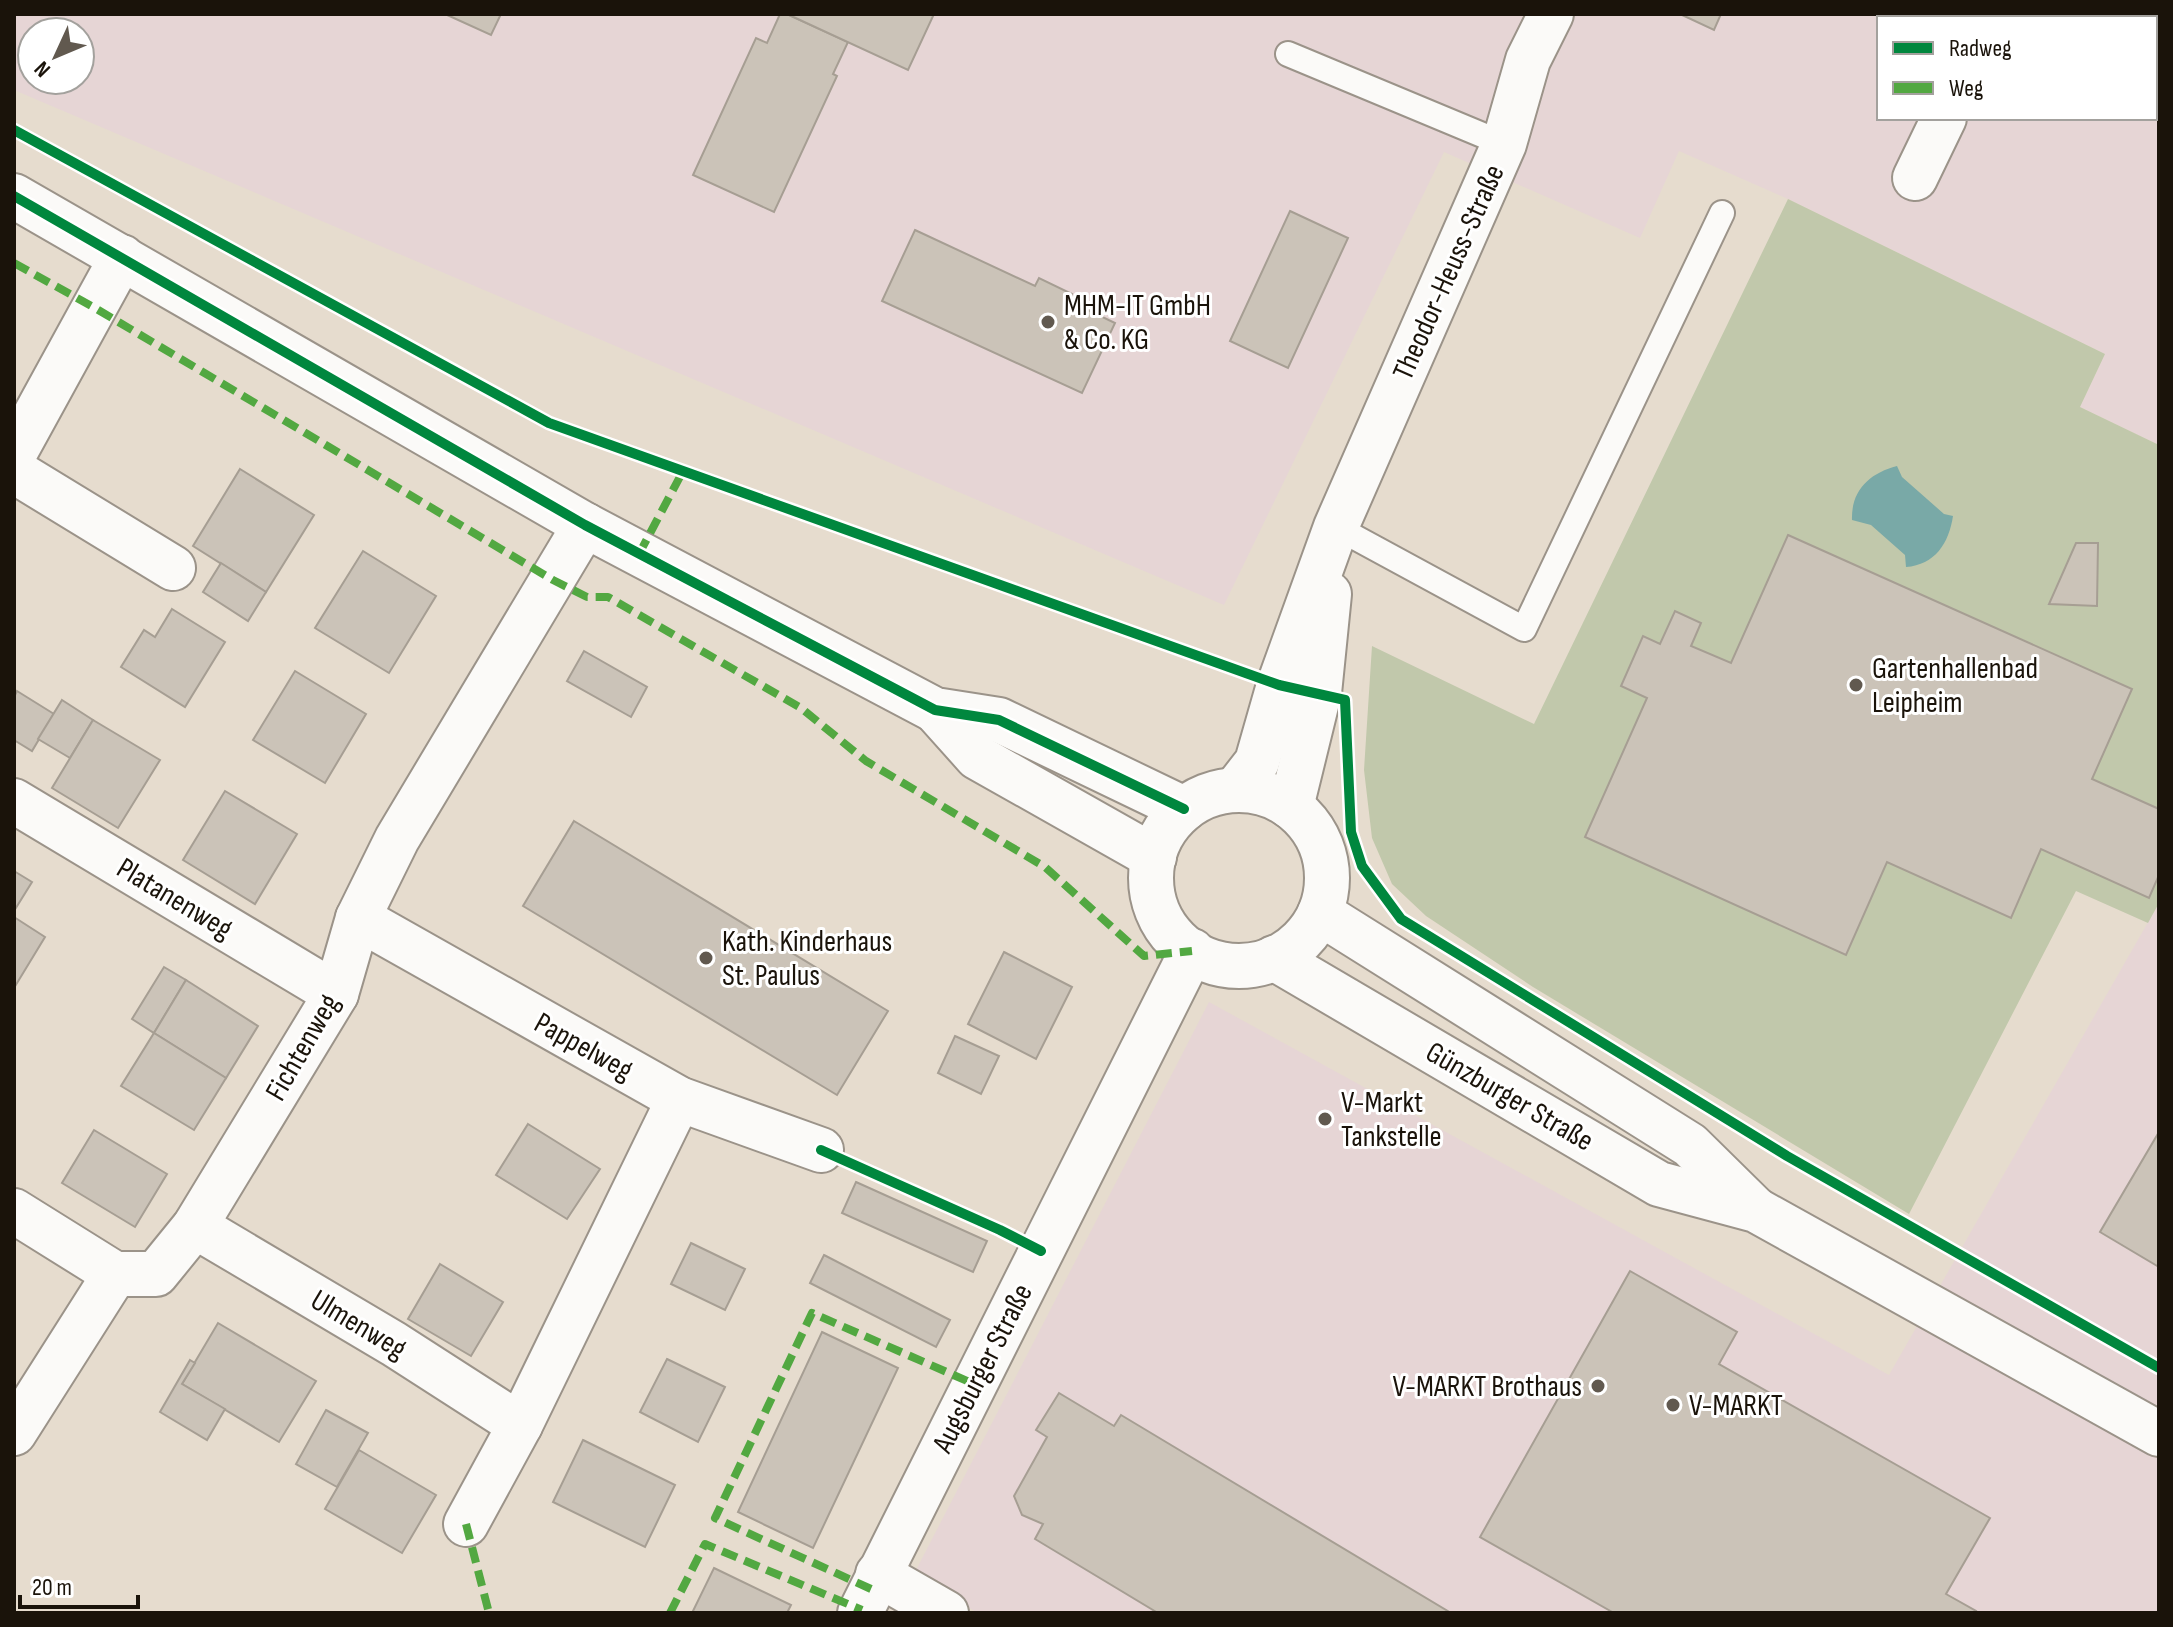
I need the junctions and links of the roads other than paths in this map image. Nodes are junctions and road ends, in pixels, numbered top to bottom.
1 (1551, 14) edge
2 (1288, 54) dead end
3 (1943, 120) edge
4 (1504, 144) junction
5 (1915, 178) dead end
6 (14, 196) edge
7 (1722, 213) dead end
8 (122, 257) junction
9 (14, 454) edge
10 (14, 471) edge
11 (585, 525) junction
12 (1336, 527) junction
13 (173, 568) dead end
14 (935, 710) junction
15 (1236, 789) junction
16 (14, 801) edge
17 (1291, 807) junction
18 (1184, 809) junction
19 (1154, 857) junction
20 (1320, 913) junction
21 (358, 918) junction
22 (1192, 951) junction
23 (1274, 958) junction
24 (336, 994) junction
25 (679, 1099) junction
26 (821, 1150) dead end
27 (1756, 1210) junction
28 (14, 1211) edge
29 (195, 1226) junction
30 (115, 1274) junction
31 (520, 1425) junction
32 (14, 1433) edge
33 (2159, 1434) edge
34 (466, 1524) dead end
35 (878, 1574) junction
36 (860, 1613) edge
37 (946, 1613) edge

1 - 4 street, Theodor-Heuss-Straße
2 - 4 lane
3 - 5 street
4 - 12 street, Theodor-Heuss-Straße
6 - 8 street
7 - 12 lane
8 - 9 street
8 - 11 street
10 - 13 street
11 - 14 street
11 - 21 street, Fichtenweg
12 - 15 street, Theodor-Heuss-Straße
12 - 17 street, Theodor-Heuss-Straße
14 - 18 street
14 - 19 street
15 - 17 street
15 - 18 street
16 - 24 street, Platanenweg
17 - 20 street
18 - 19 street
19 - 22 street
20 - 23 street
20 - 27 street, Günzburger Straße
21 - 24 street, Fichtenweg
21 - 25 street, Pappelweg
22 - 23 street
22 - 35 street, Augsburger Straße
23 - 27 street, Günzburger Straße
24 - 29 street, Fichtenweg
25 - 26 street, Pappelweg
25 - 31 street
27 - 33 street, Günzburger Straße
28 - 30 street
29 - 30 street, Fichtenweg
29 - 31 street, Ulmenweg
30 - 32 street
31 - 34 street
35 - 36 street, Augsburger Straße
35 - 37 street

